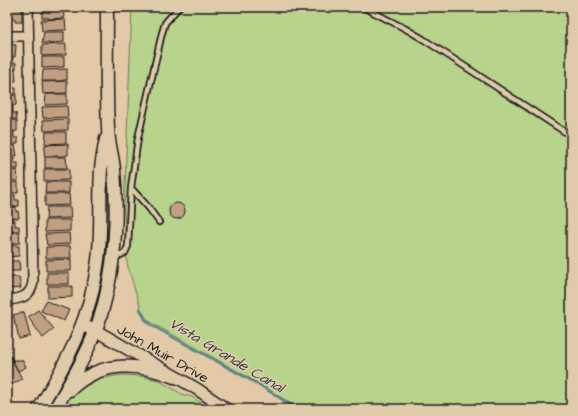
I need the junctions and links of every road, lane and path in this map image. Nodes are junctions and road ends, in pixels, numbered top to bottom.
1 (28, 7) edge
2 (107, 7) edge
3 (179, 7) edge
4 (363, 7) edge
5 (7, 36) edge
6 (28, 36) junction
7 (108, 130) junction
8 (571, 136) edge
9 (131, 188) junction
10 (159, 222) dead end
11 (113, 261) junction
12 (7, 300) edge
13 (83, 325) junction
14 (96, 331) junction
15 (174, 377) junction
16 (58, 405) edge
17 (39, 409) edge
18 (226, 409) edge

1 - 6 street
2 - 7 main road
3 - 9 lane
4 - 8 lane
5 - 6 street
6 - 12 street
7 - 11 main road
7 - 13 main road
9 - 10 lane
9 - 11 lane
11 - 14 main road
13 - 14 street, John Muir Drive
13 - 17 main road
14 - 15 street, John Muir Drive
14 - 16 main road
15 - 16 main road
15 - 18 street, John Muir Drive

